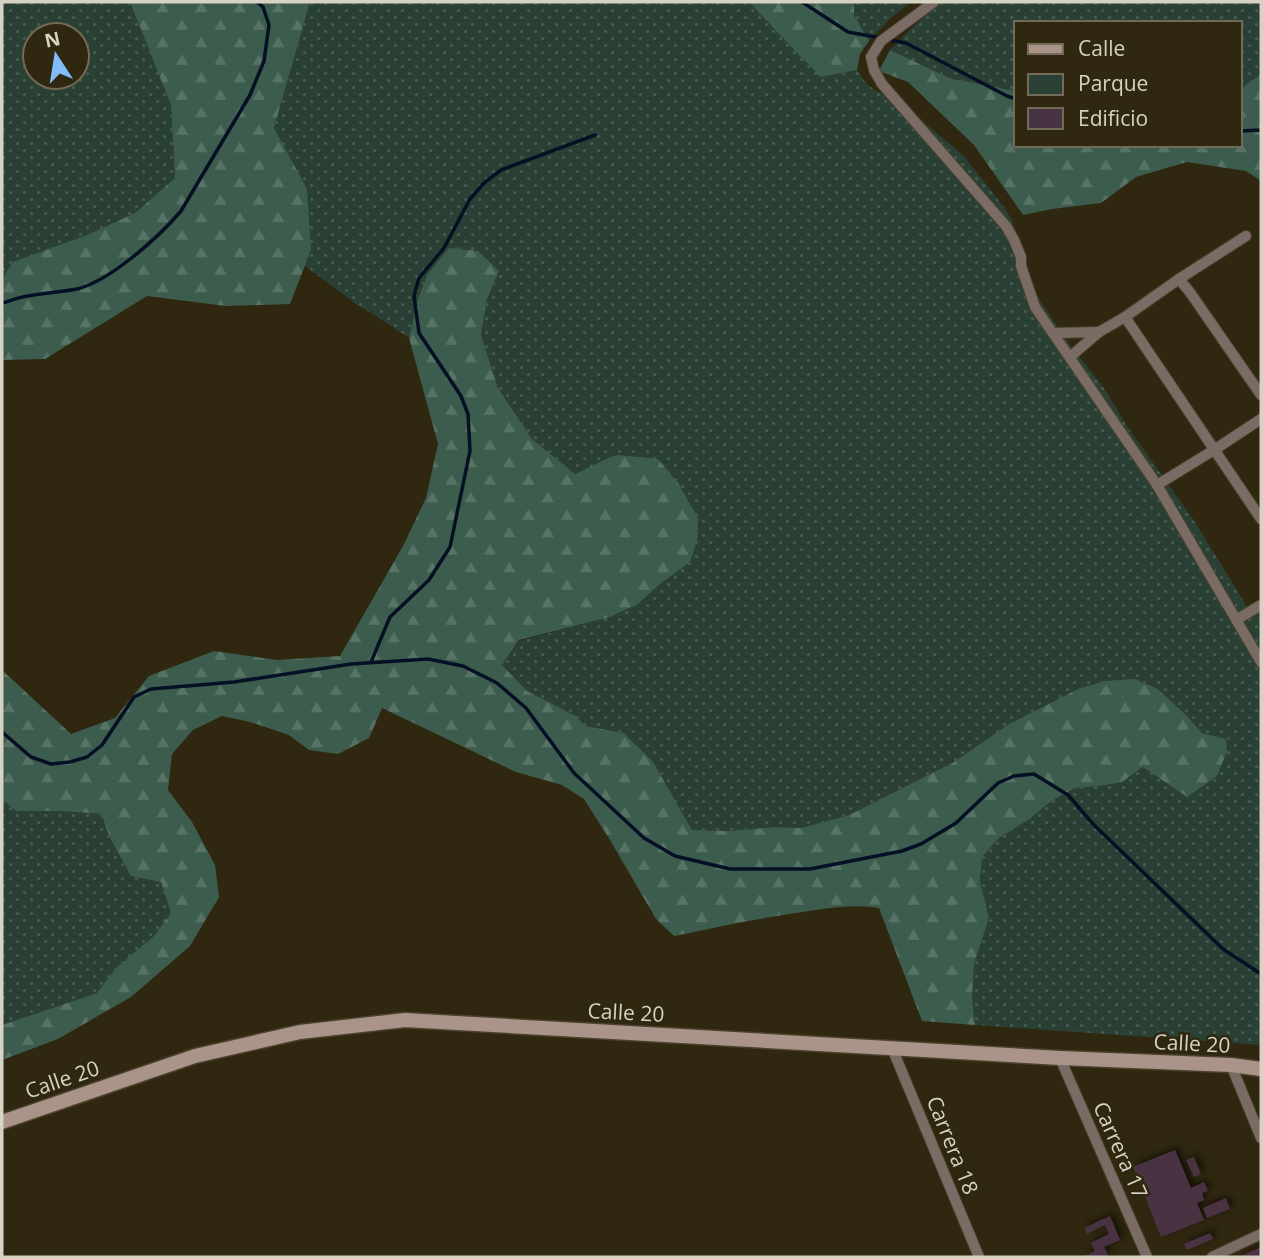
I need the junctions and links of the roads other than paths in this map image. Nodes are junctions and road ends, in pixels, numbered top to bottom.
1 (933, 2) edge
2 (1246, 236) dead end
3 (1179, 279) junction
4 (1125, 317) junction
5 (1099, 332) junction
6 (1054, 333) junction
7 (1070, 357) junction
8 (1261, 395) edge
9 (1261, 419) edge
10 (1214, 450) junction
11 (1157, 485) junction
12 (1261, 519) edge
13 (1261, 606) edge
14 (1236, 620) junction
15 (1261, 662) edge
16 (892, 1048) junction
17 (1060, 1058) junction
18 (1231, 1065) junction
19 (1261, 1069) edge
20 (2, 1122) edge
21 (1261, 1138) edge
22 (1261, 1234) edge
23 (979, 1257) edge
24 (1147, 1257) edge
25 (1212, 1257) edge

1 - 6 street
2 - 3 street
3 - 4 street
3 - 8 street
4 - 5 street
4 - 10 street
5 - 6 street
5 - 7 street
6 - 7 street
7 - 11 street
9 - 10 street
10 - 11 street
10 - 12 street
11 - 14 street
13 - 14 street
14 - 15 street
16 - 17 main road, Calle 20
16 - 20 main road, Calle 20
16 - 23 street, Carrera 18
17 - 18 main road, Calle 20
17 - 24 street, Carrera 17
18 - 19 main road, Calle 20
18 - 21 street
22 - 25 street

